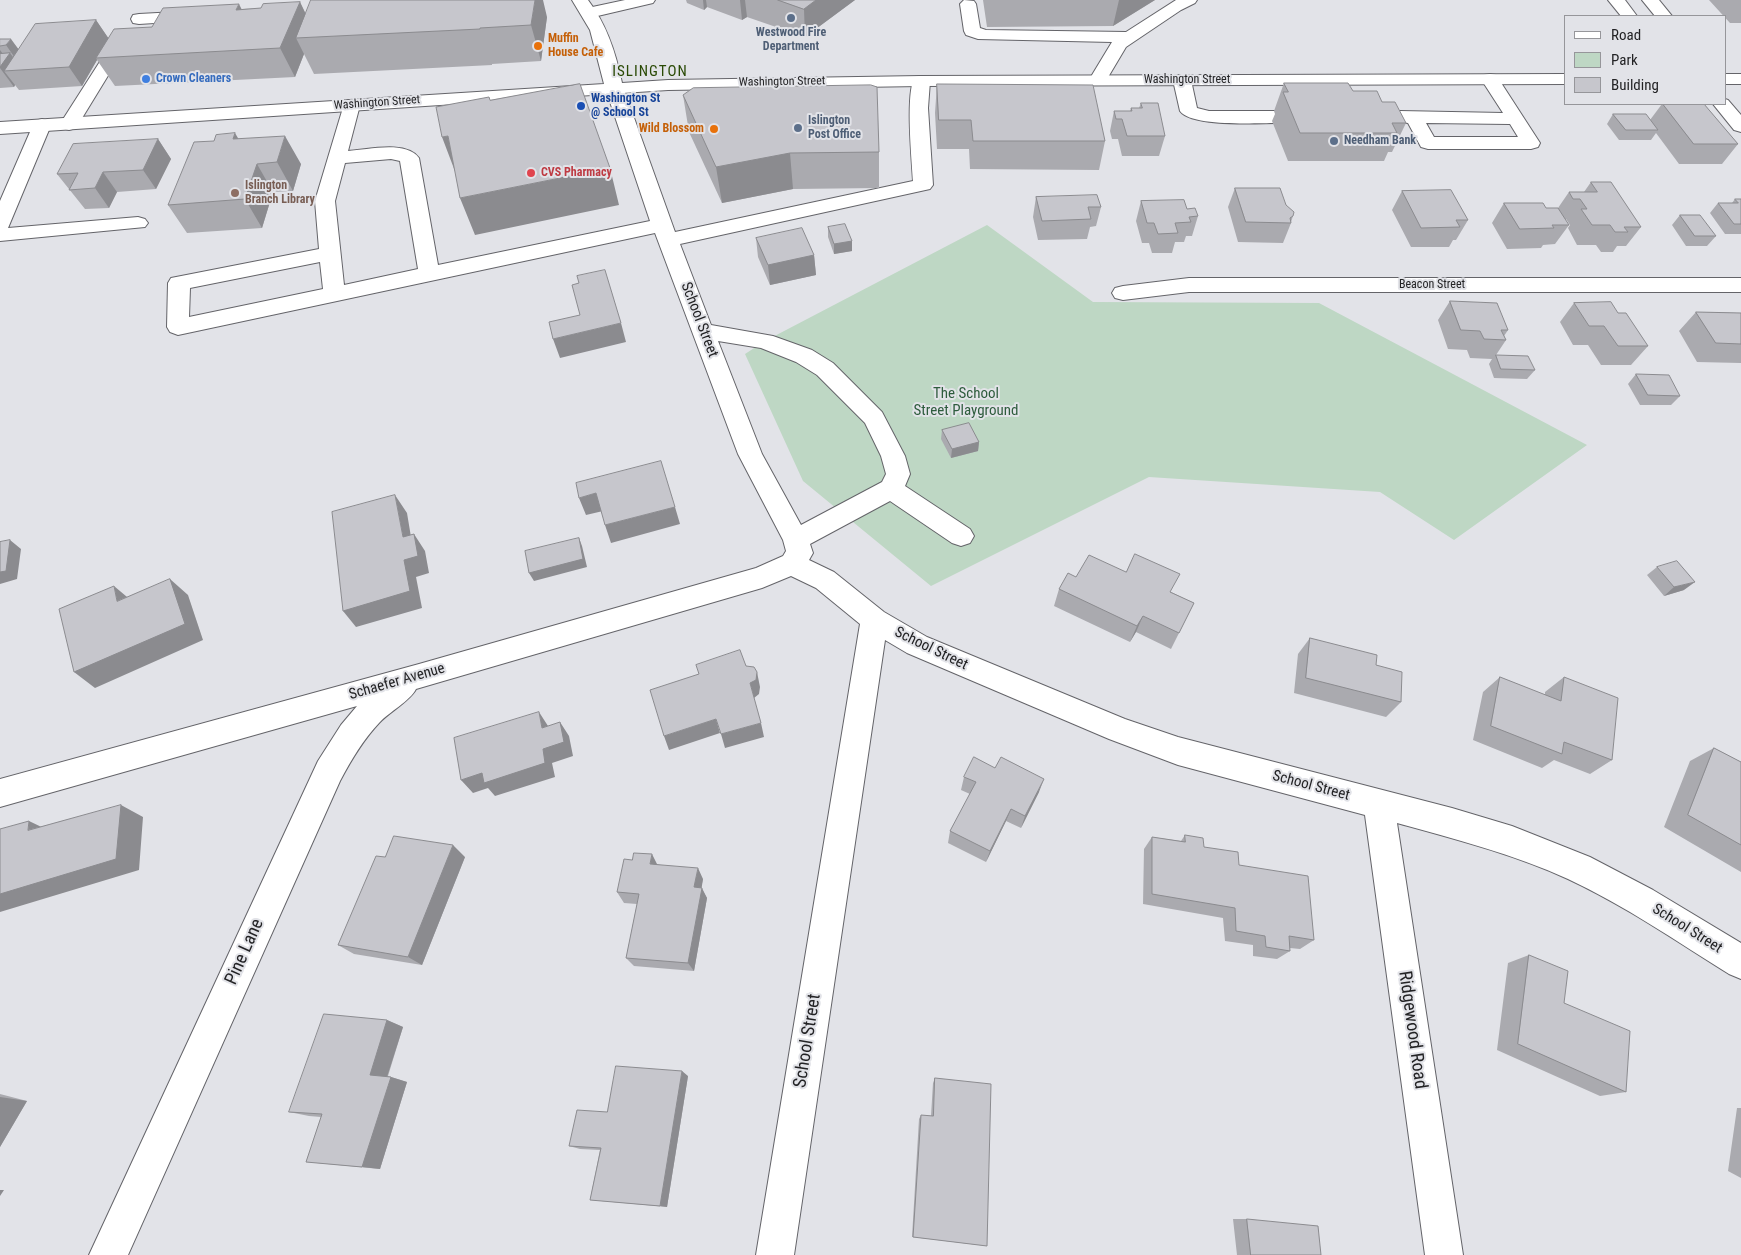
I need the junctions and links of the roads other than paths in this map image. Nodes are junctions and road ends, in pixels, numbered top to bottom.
1 (158, 0) edge
2 (647, 0) edge
3 (1189, 0) edge
4 (1616, 0) edge
5 (1650, 0) edge
6 (968, 4) dead end
7 (584, 7) edge
8 (1628, 15) edge
9 (1663, 15) edge
10 (207, 16) edge
11 (139, 19) junction
12 (1130, 37) junction
13 (1490, 79) junction
14 (1564, 79) edge
15 (1726, 79) edge
16 (1098, 80) junction
17 (1182, 80) junction
18 (1741, 80) edge
19 (922, 81) junction
20 (614, 87) junction
21 (351, 105) junction
22 (1723, 105) edge
23 (1276, 117) dead end
24 (1386, 117) edge
25 (1414, 117) junction
26 (1516, 119) junction
27 (69, 124) junction
28 (42, 125) junction
29 (1741, 126) edge
30 (0, 128) edge
31 (337, 158) junction
32 (138, 223) dead end
33 (0, 225) edge
34 (665, 232) junction
35 (0, 235) edge
36 (330, 253) junction
37 (429, 273) junction
38 (1741, 285) edge
39 (1123, 293) dead end
40 (334, 294) junction
41 (703, 332) junction
42 (891, 490) junction
43 (961, 536) dead end
44 (794, 552) junction
45 (874, 620) junction
46 (419, 676) junction
47 (0, 793) edge
48 (1379, 804) junction
49 (1741, 962) edge
50 (108, 1255) edge
51 (775, 1255) edge
52 (1444, 1255) edge

1 - 11 street
2 - 7 street
3 - 12 street
4 - 8 street
5 - 9 street
6 - 12 street
7 - 20 street, School Street
10 - 11 street
11 - 27 street
12 - 16 street
13 - 14 street, Washington Street
13 - 17 street, Washington Street
13 - 26 street
15 - 18 street
16 - 17 street, Washington Street
16 - 19 street, Washington Street
17 - 23 street
19 - 20 street, Washington Street
19 - 34 street
20 - 21 street, Washington Street
20 - 34 street, School Street
21 - 27 street, Washington Street
21 - 31 street
22 - 29 street
24 - 25 street
25 - 26 street
25 - 26 street
27 - 28 street, Washington Street
28 - 30 street, Washington Street
28 - 33 street
31 - 36 street
31 - 37 street
32 - 35 street
34 - 37 street
34 - 41 street, School Street
36 - 40 street
36 - 40 street
37 - 40 street
38 - 39 street, Beacon Street
41 - 42 street
41 - 44 street, School Street
42 - 43 street
42 - 44 street, Schaefer Avenue
44 - 45 street, School Street
44 - 46 street, Schaefer Avenue
45 - 48 street, School Street
45 - 51 street, School Street
46 - 47 street, Schaefer Avenue
46 - 50 street, Pine Lane
48 - 49 street, School Street
48 - 52 street, Ridgewood Road

